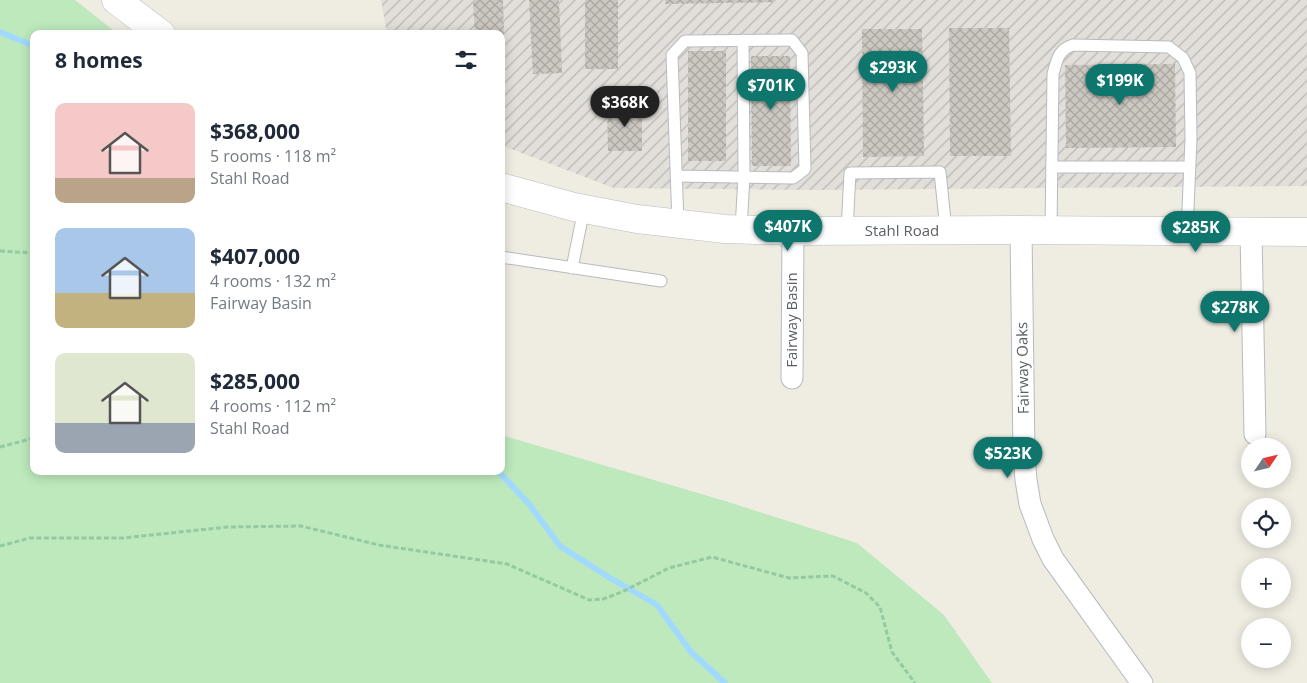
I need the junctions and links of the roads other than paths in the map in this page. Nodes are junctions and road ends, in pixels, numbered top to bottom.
1 (116, 0) edge
2 (156, 30) edge
3 (743, 40) junction
4 (1052, 167) junction
5 (1189, 167) junction
6 (676, 176) junction
7 (744, 176) junction
8 (505, 188) edge
9 (584, 209) junction
10 (678, 224) junction
11 (740, 229) junction
12 (946, 230) junction
13 (1021, 230) junction
14 (1051, 230) junction
15 (793, 231) junction
16 (847, 231) junction
17 (1187, 232) junction
18 (1251, 232) junction
19 (1307, 232) edge
20 (505, 258) edge
21 (572, 268) junction
22 (660, 282) dead end
23 (792, 378) dead end
24 (1255, 434) dead end
25 (1142, 683) edge

1 - 2 street
3 - 6 lane
3 - 7 lane
3 - 7 lane
4 - 5 lane
4 - 5 lane
4 - 14 lane
5 - 17 lane
6 - 7 lane
6 - 10 lane
7 - 11 lane
8 - 9 street, Stahl Road
9 - 10 street, Stahl Road
9 - 21 lane
10 - 11 street, Stahl Road
11 - 15 street, Stahl Road
12 - 13 street, Stahl Road
12 - 16 street, Stahl Road
12 - 16 lane
13 - 14 street, Stahl Road
13 - 25 street, Fairway Oaks
14 - 17 street, Stahl Road
15 - 16 street, Stahl Road
15 - 23 street, Fairway Basin
17 - 18 street, Stahl Road
18 - 19 street, Stahl Road
18 - 24 street
20 - 21 lane
21 - 22 lane

